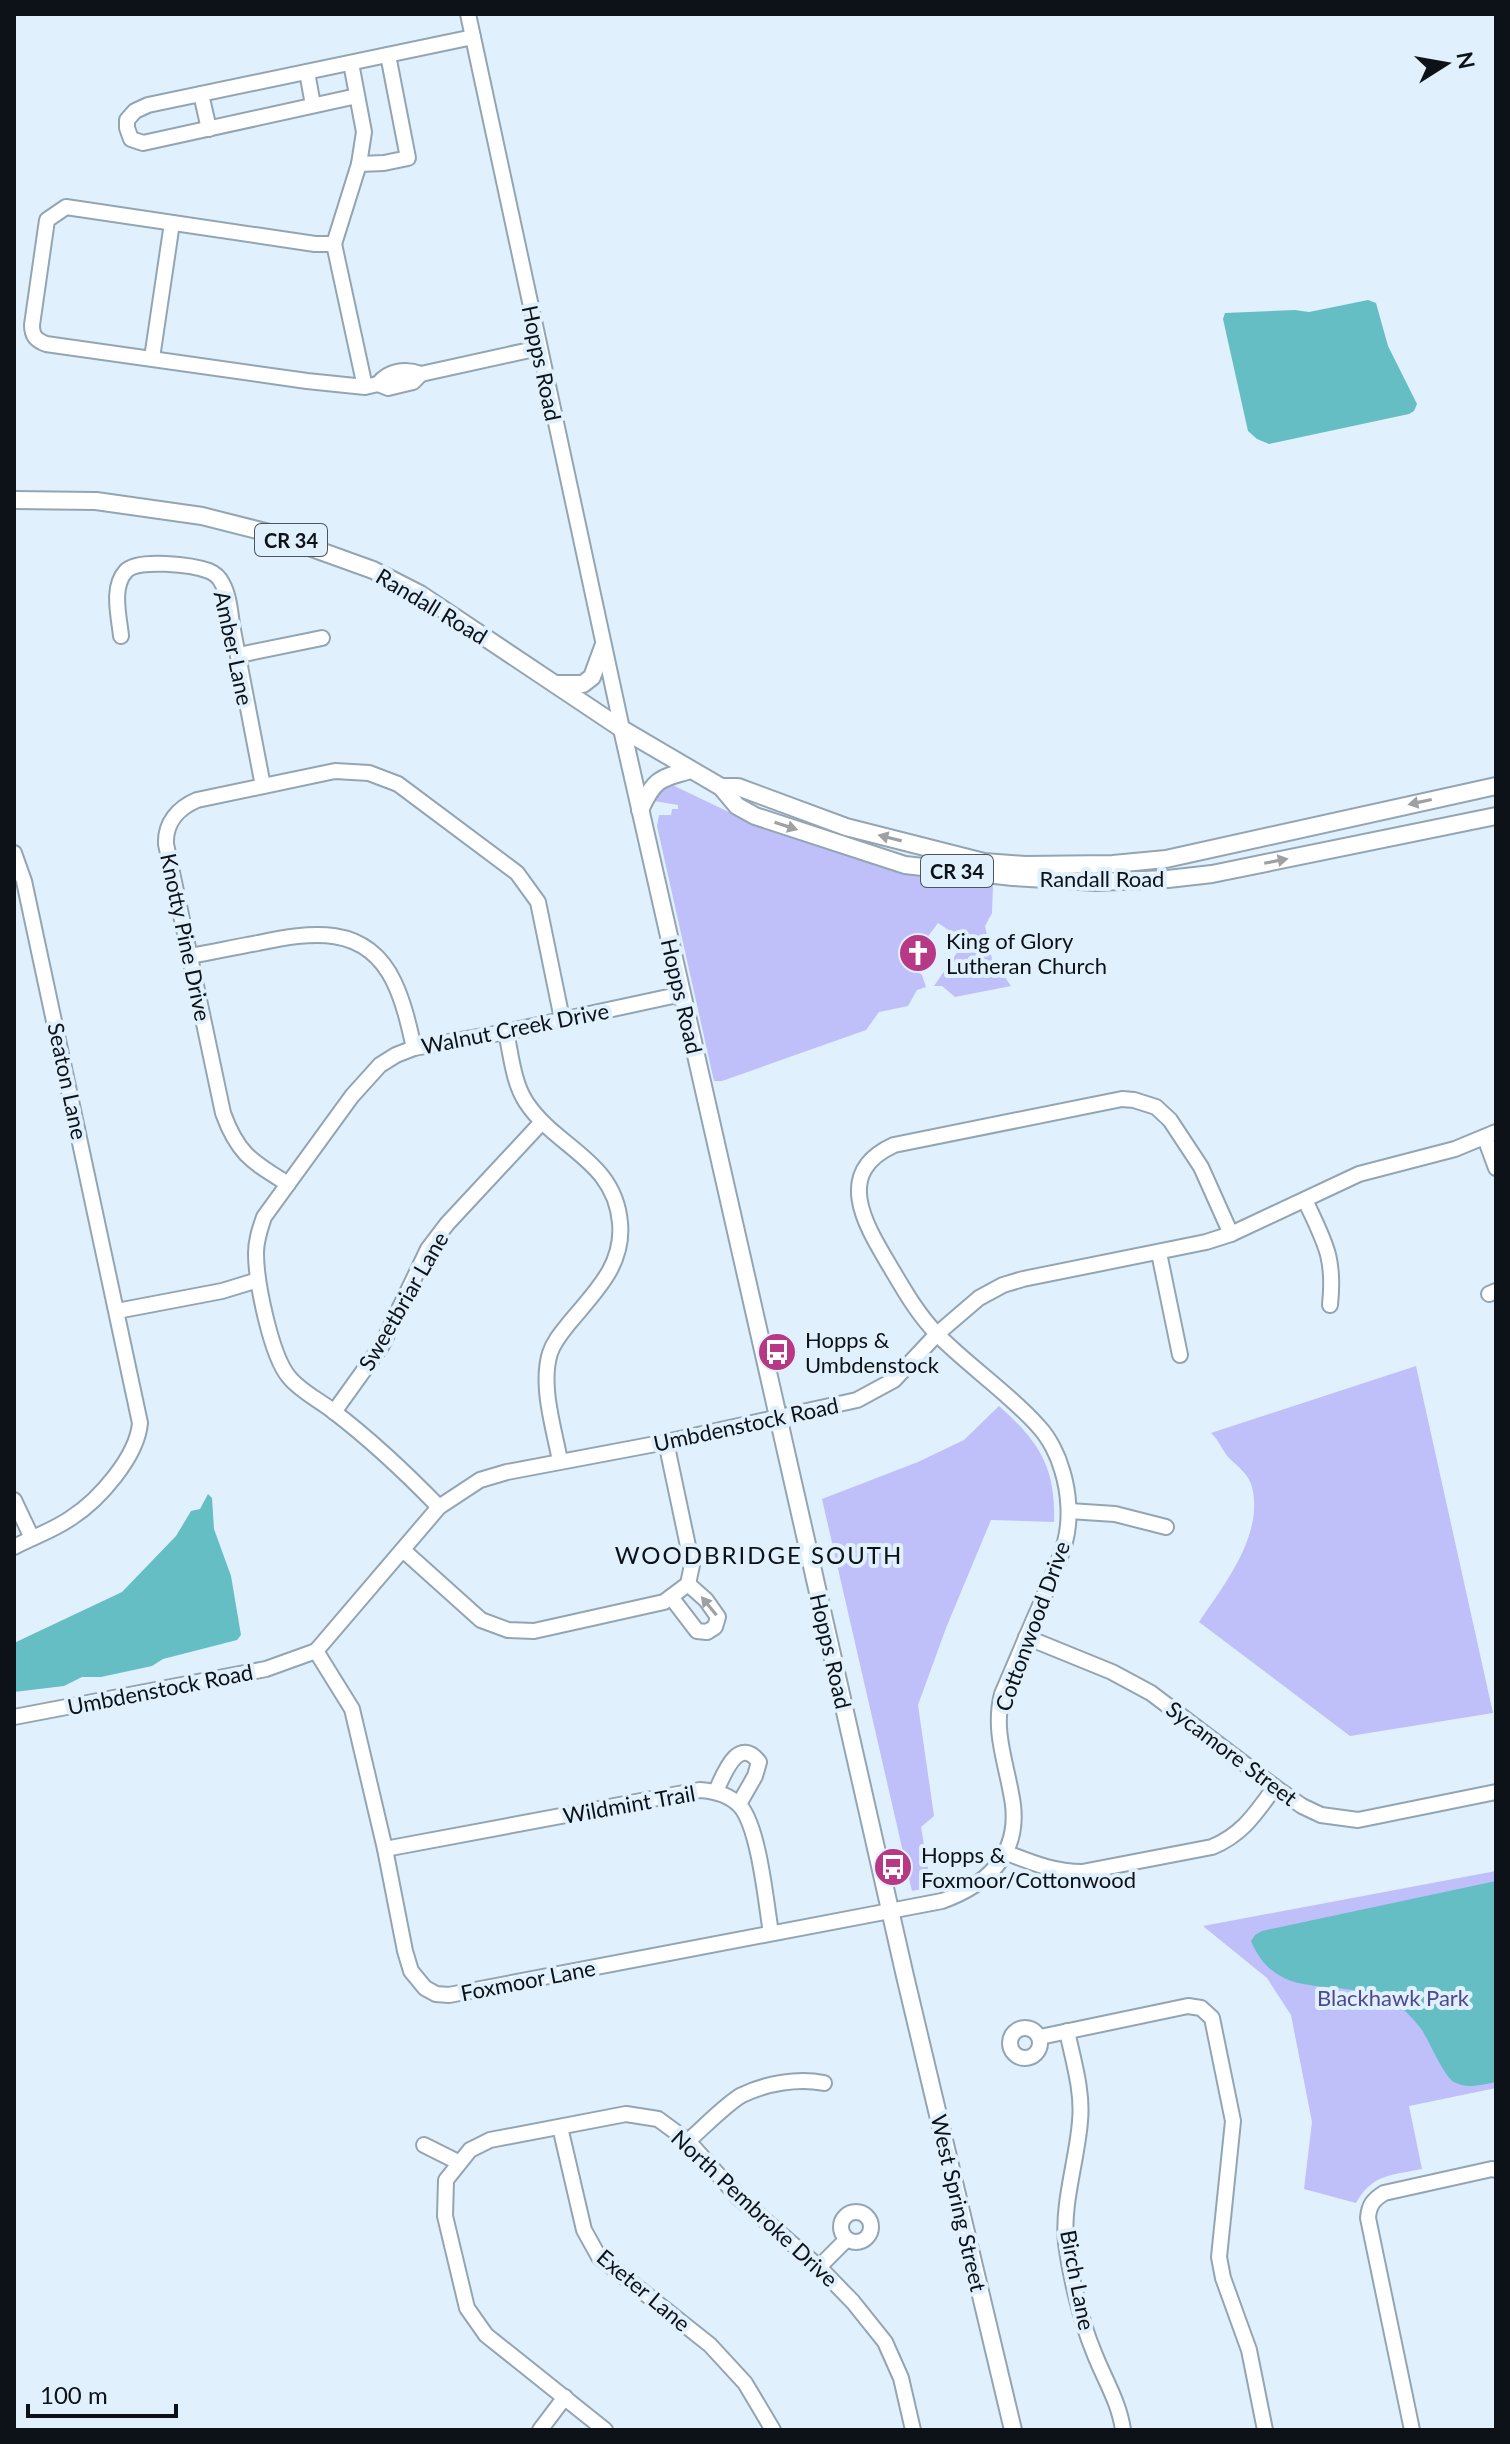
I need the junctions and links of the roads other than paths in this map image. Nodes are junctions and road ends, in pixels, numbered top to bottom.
1 (468, 14) edge
2 (473, 37) junction
3 (388, 55) junction
4 (351, 63) junction
5 (307, 72) junction
6 (201, 94) junction
7 (357, 96) junction
8 (313, 105) junction
9 (209, 129) junction
10 (359, 164) junction
11 (172, 223) junction
12 (334, 244) junction
13 (539, 348) junction
14 (152, 358) junction
15 (372, 386) junction
16 (14, 500) edge
17 (121, 636) dead end
18 (322, 638) dead end
19 (603, 647) junction
20 (239, 655) junction
21 (554, 684) junction
22 (622, 729) junction
23 (691, 770) junction
24 (263, 786) junction
25 (1496, 786) edge
26 (721, 787) junction
27 (640, 810) junction
28 (1496, 816) edge
29 (14, 853) edge
30 (190, 956) junction
31 (682, 994) junction
32 (562, 1019) junction
33 (506, 1032) junction
34 (414, 1048) junction
35 (541, 1123) junction
36 (1490, 1135) edge
37 (1496, 1168) edge
38 (288, 1184) junction
39 (1305, 1200) junction
40 (1231, 1234) junction
41 (1159, 1253) junction
42 (258, 1280) junction
43 (1330, 1305) dead end
44 (117, 1311) junction
45 (937, 1334) junction
46 (1180, 1355) dead end
47 (334, 1412) junction
48 (778, 1417) junction
49 (666, 1442) junction
50 (560, 1461) junction
51 (14, 1500) edge
52 (439, 1507) junction
53 (1069, 1511) junction
54 (1166, 1527) dead end
55 (32, 1538) junction
56 (14, 1547) edge
57 (403, 1550) junction
58 (688, 1584) junction
59 (671, 1597) junction
60 (1026, 1637) junction
61 (316, 1651) junction
62 (14, 1717) edge
63 (1275, 1787) junction
64 (716, 1791) junction
65 (1496, 1792) edge
66 (739, 1804) junction
67 (385, 1849) junction
68 (1007, 1853) junction
69 (890, 1910) junction
70 (771, 1933) junction
71 (905, 1976) joint
72 (1067, 2031) junction
73 (1040, 2037) dead end
74 (824, 2083) dead end
75 (560, 2127) junction
76 (688, 2141) junction
77 (424, 2145) dead end
78 (458, 2162) junction
79 (1496, 2170) edge
80 (847, 2239) dead end
81 (819, 2267) junction
82 (565, 2397) junction
83 (540, 2430) edge
84 (605, 2430) edge
85 (773, 2430) edge
86 (913, 2430) edge
87 (1013, 2430) edge
88 (1123, 2430) edge
89 (1265, 2430) edge
90 (1412, 2430) edge

1 - 2 street, Hopps Road
2 - 3 street
2 - 13 street, Hopps Road
3 - 4 street
3 - 10 street
4 - 5 street
4 - 7 street
5 - 6 street
5 - 8 street
6 - 9 street
6 - 9 street
7 - 8 street
7 - 10 street
8 - 9 street
10 - 12 street
11 - 12 street
11 - 14 street
11 - 14 street
12 - 15 street
13 - 15 street
13 - 19 street, Hopps Road
14 - 15 street
16 - 21 main road, Randall Road / CR 34
17 - 20 street, Amber Lane
18 - 20 street
19 - 21 main road
19 - 22 street, Hopps Road
20 - 24 street, Amber Lane
21 - 22 main road, Randall Road / CR 34
22 - 23 main road, Randall Road / CR 34
22 - 27 main road, Hopps Road
23 - 26 main road, Randall Road / CR 34
23 - 27 main road
24 - 30 street, Knotty Pine Drive
24 - 32 street, Knotty Pine Drive
25 -> 26 main road, Randall Road / CR 34
26 -> 28 main road, Randall Road / CR 34
27 - 31 main road, Hopps Road
29 - 44 street, Seaton Lane
30 - 34 street
30 - 38 street, Knotty Pine Drive
31 - 32 street, Walnut Creek Drive
31 - 48 main road, Hopps Road
32 - 33 street, Walnut Creek Drive
33 - 34 street, Walnut Creek Drive
33 - 35 street
34 - 38 street, Walnut Creek Drive
35 - 47 street, Sweetbriar Lane
35 - 50 street
36 - 37 street
36 - 39 street, Umbdenstock Road
38 - 42 street, Walnut Creek Drive
39 - 40 street, Umbdenstock Road
39 - 43 street
40 - 41 street, Umbdenstock Road
40 - 45 street, Cottonwood Drive
41 - 45 street, Umbdenstock Road
41 - 46 street
42 - 44 street
42 - 47 street, Walnut Creek Drive
44 - 55 street, Seaton Lane
45 - 48 street, Umbdenstock Road
45 - 53 street, Cottonwood Drive
47 - 52 street, Walnut Creek Drive
48 - 49 street, Umbdenstock Road
48 - 69 main road, Hopps Road
49 - 50 street, Umbdenstock Road
49 - 58 street
50 - 52 street, Umbdenstock Road
51 - 55 street
52 - 57 street, Umbdenstock Road
53 - 54 street
53 - 60 street, Cottonwood Drive
55 - 56 street, Seaton Lane
57 - 59 street
57 - 61 street, Umbdenstock Road
58 - 59 street
59 -> 58 street
60 - 63 street, Sycamore Street
60 - 68 street, Cottonwood Drive
61 - 62 street, Umbdenstock Road
61 - 67 street, Foxmoor Lane
63 - 65 street, Sycamore Street
63 - 68 street
64 - 66 street, Wildmint Trail
64 - 66 street
64 - 67 street, Wildmint Trail
66 - 70 street
67 - 70 street, Foxmoor Lane
68 - 69 street
69 - 70 street, Foxmoor Lane
69 - 71 main road, Hopps Road
71 - 87 main road, West Spring Street
72 - 73 street
72 - 88 street, Birch Lane
72 - 89 street
74 - 76 street
75 - 76 street, North Pembroke Drive
75 - 78 street, North Pembroke Drive
75 - 85 street, Exeter Lane
76 - 81 street, North Pembroke Drive
77 - 78 street
78 - 82 street
79 - 90 street
80 - 81 street
81 - 86 street, North Pembroke Drive
82 - 83 street
82 - 84 street

